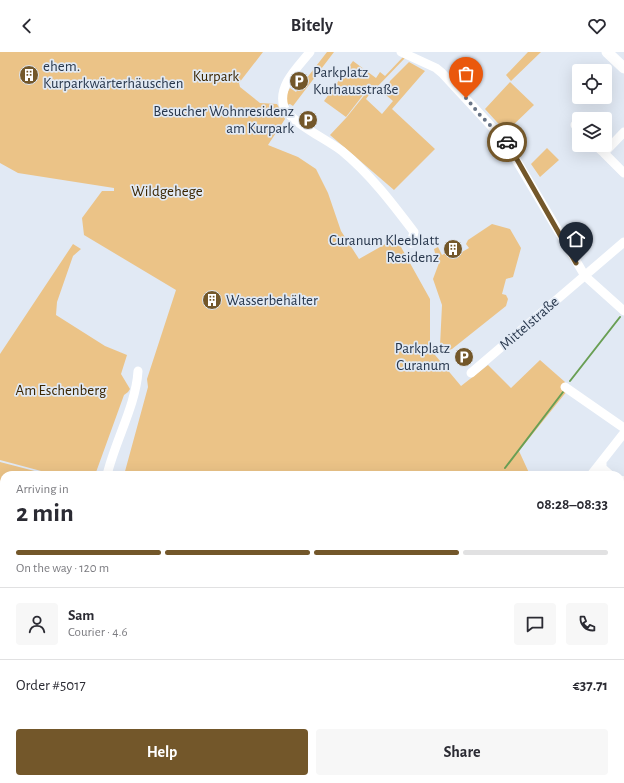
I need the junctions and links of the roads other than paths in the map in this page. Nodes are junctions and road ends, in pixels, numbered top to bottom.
1 (310, 52) edge
2 (401, 52) edge
3 (607, 52) edge
4 (624, 68) edge
5 (624, 132) edge
6 (604, 153) joint
7 (624, 173) edge
8 (624, 242) edge
9 (411, 243) dead end
10 (585, 276) junction
11 (624, 311) edge
12 (138, 371) dead end
13 (471, 373) dead end
14 (567, 388) dead end
15 (624, 428) edge
16 (624, 433) edge
17 (602, 462) junction
18 (108, 471) edge
19 (594, 471) edge
20 (605, 471) edge

1 - 9 street
2 - 10 street
3 - 4 main road
5 - 6 street
6 - 7 street
8 - 10 street, Mittelstraße
10 - 11 street
10 - 13 street, Mittelstraße
12 - 18 street
14 - 15 street
16 - 17 street
17 - 19 street
17 - 20 street

